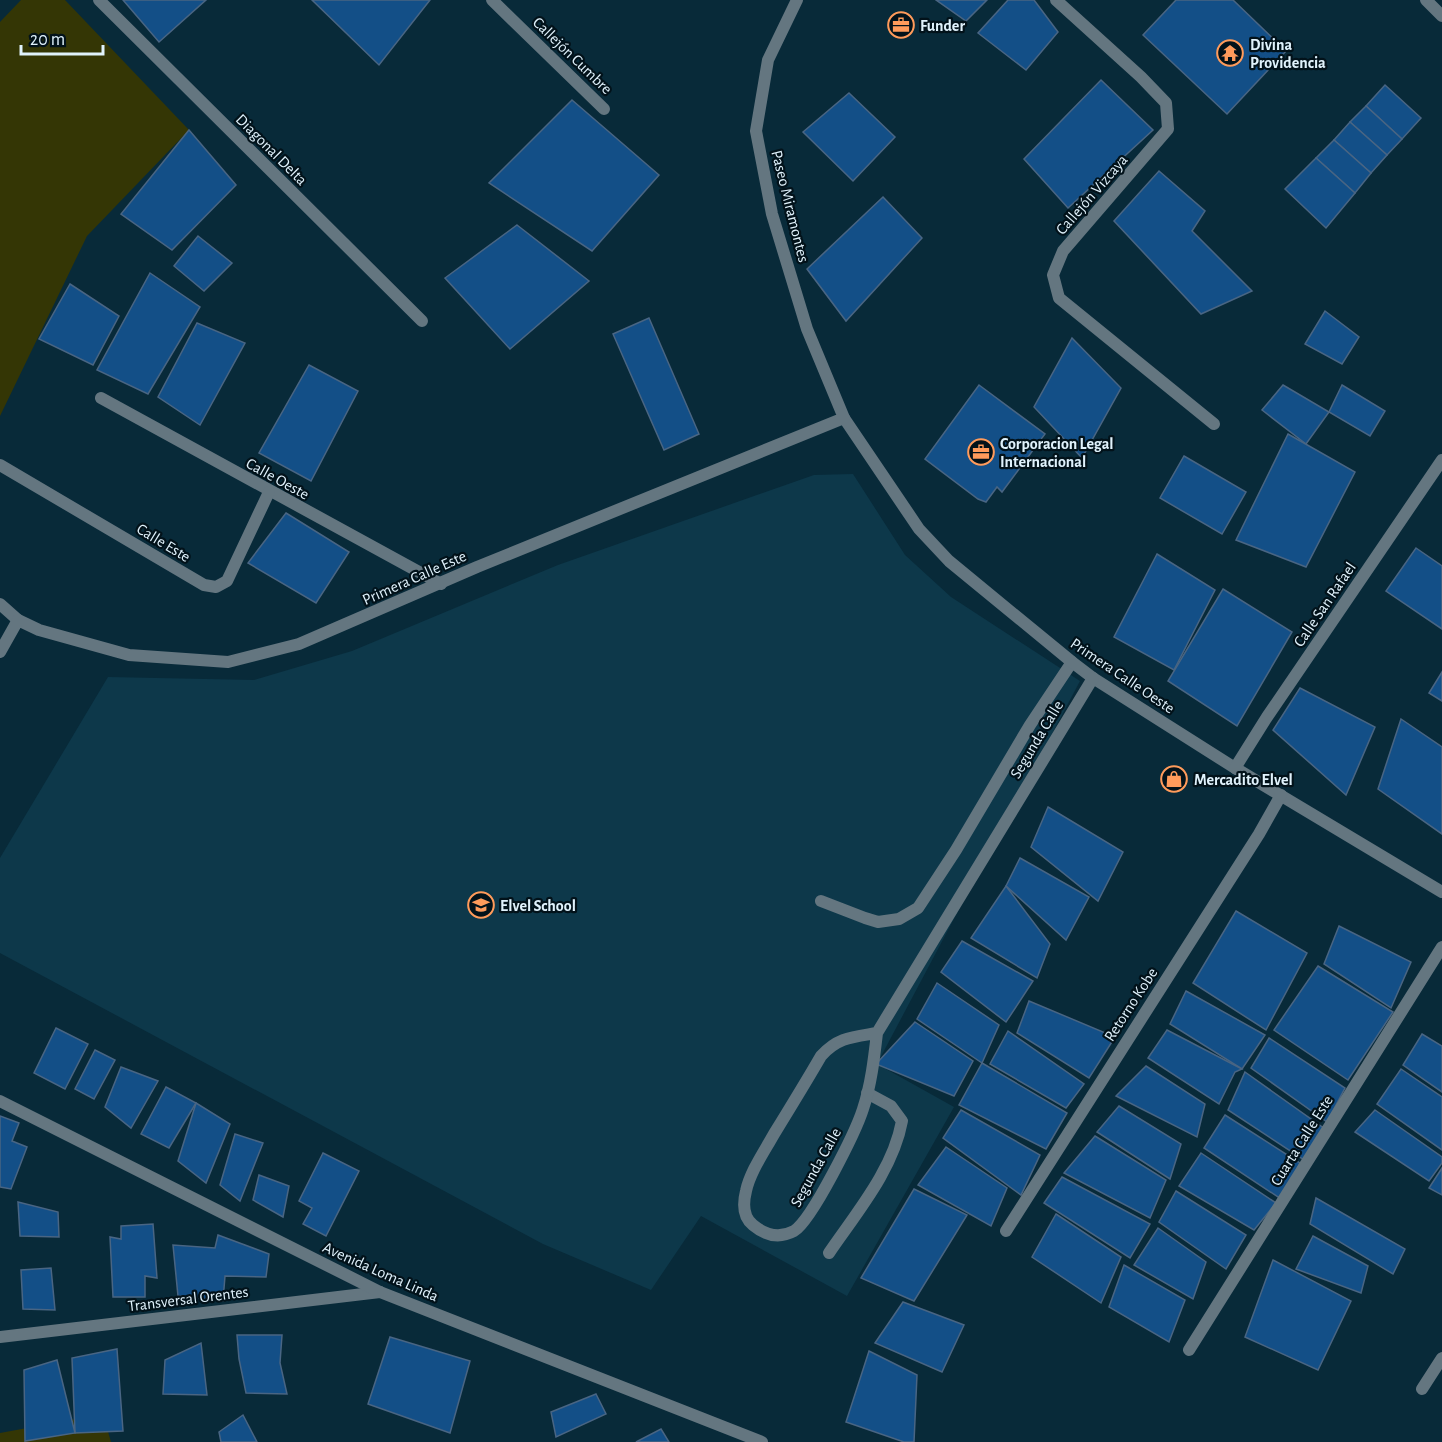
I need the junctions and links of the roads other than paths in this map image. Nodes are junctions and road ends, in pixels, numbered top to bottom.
1 (99, 0) edge
2 (492, 0) edge
3 (797, 0) edge
4 (1056, 0) edge
5 (1426, 0) edge
6 (1442, 16) edge
7 (604, 109) dead end
8 (422, 321) dead end
9 (101, 398) dead end
10 (844, 418) junction
11 (1214, 424) dead end
12 (1442, 460) edge
13 (0, 465) edge
14 (269, 492) junction
15 (441, 584) junction
16 (0, 604) edge
17 (18, 620) junction
18 (0, 652) edge
19 (1072, 662) junction
20 (1093, 678) junction
21 (1234, 768) junction
22 (1281, 795) junction
23 (1442, 892) edge
24 (821, 901) dead end
25 (1442, 946) edge
26 (877, 1033) junction
27 (867, 1093) junction
28 (0, 1101) edge
29 (1005, 1231) dead end
30 (830, 1252) dead end
31 (380, 1292) junction
32 (0, 1337) edge
33 (1189, 1350) dead end
34 (1442, 1358) edge
35 (1422, 1389) dead end
36 (762, 1442) edge

1 - 8 street, Diagonal Delta
2 - 7 street, Callejón Cumbre
3 - 10 street, Paseo Miramontes
4 - 11 street, Callejón Vizcaya
5 - 6 street
9 - 14 street, Calle Oeste
10 - 15 street, Primera Calle Este
10 - 19 street, Primera Calle Oeste
12 - 21 street, Calle San Rafael
13 - 14 street, Calle Este
14 - 15 street, Calle Oeste
15 - 17 street, Primera Calle Este
16 - 17 street, Primera Calle Este
17 - 18 street
19 - 20 street, Primera Calle Oeste
19 - 24 street
20 - 21 street, Primera Calle Oeste
20 - 26 street, Segunda Calle
21 - 22 street, Primera Calle Oeste
22 - 23 street, Primera Calle Oeste
22 - 29 street, Retorno Kobe
25 - 33 street, Cuarta Calle Este
26 - 27 street, Segunda Calle
26 - 27 street, Segunda Calle
27 - 30 street
28 - 31 street, Avenida Loma Linda
31 - 32 street, Transversal Orentes
31 - 36 street, Avenida Loma Linda
34 - 35 street

